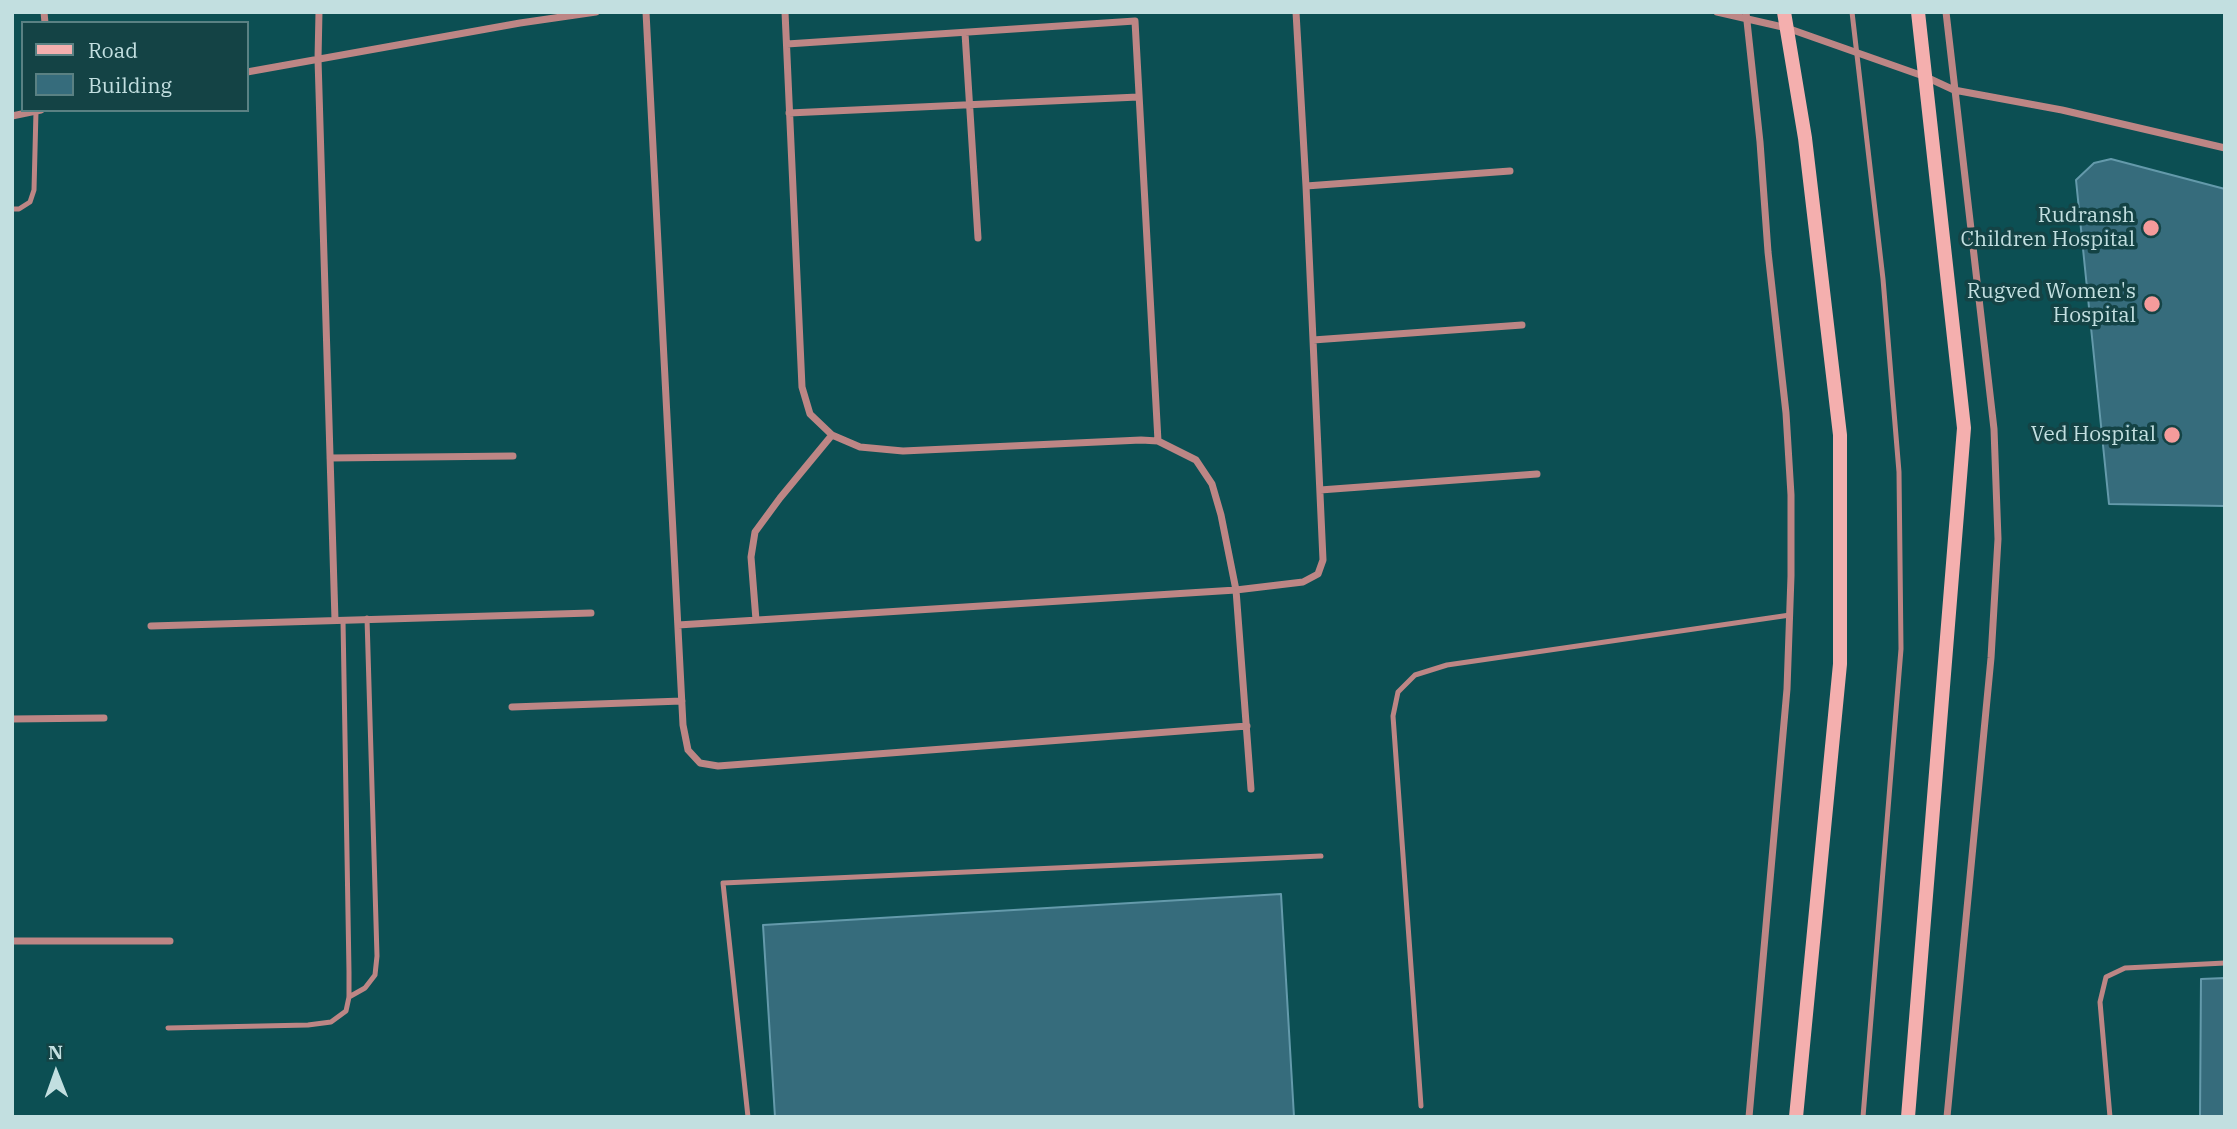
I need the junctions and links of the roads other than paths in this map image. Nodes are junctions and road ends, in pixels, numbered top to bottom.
1 (319, 12) edge
2 (596, 12) edge
3 (646, 12) edge
4 (785, 12) edge
5 (1296, 12) edge
6 (1717, 12) edge
7 (1784, 12) edge
8 (1852, 12) edge
9 (1918, 12) edge
10 (1946, 12) edge
11 (1747, 15) edge
12 (1787, 28) junction
13 (965, 33) junction
14 (786, 44) junction
15 (1857, 53) junction
16 (318, 59) junction
17 (248, 72) edge
18 (1926, 77) junction
19 (1954, 90) junction
20 (1138, 97) junction
21 (971, 104) junction
22 (33, 112) edge
23 (38, 112) edge
24 (789, 113) junction
25 (12, 116) edge
26 (2225, 148) edge
27 (1510, 172) dead end
28 (1306, 186) junction
29 (12, 209) edge
30 (978, 238) dead end
31 (1522, 326) dead end
32 (1313, 340) junction
33 (832, 435) junction
34 (1158, 441) junction
35 (513, 456) dead end
36 (330, 457) junction
37 (1537, 474) dead end
38 (1320, 490) junction
39 (1236, 590) junction
40 (591, 613) dead end
41 (1790, 615) junction
42 (368, 618) junction
43 (339, 620) junction
44 (756, 620) junction
45 (678, 625) junction
46 (151, 626) dead end
47 (682, 701) junction
48 (512, 707) dead end
49 (104, 718) dead end
50 (12, 719) edge
51 (1247, 726) junction
52 (1251, 789) dead end
53 (1321, 856) dead end
54 (12, 941) edge
55 (170, 941) dead end
56 (2225, 963) edge
57 (349, 997) junction
58 (168, 1028) dead end
59 (1421, 1106) dead end
60 (748, 1117) edge
61 (1749, 1117) edge
62 (1796, 1117) edge
63 (1863, 1117) edge
64 (1908, 1117) edge
65 (1947, 1117) edge
66 (2109, 1117) edge

1 - 16 street
2 - 16 street
3 - 45 street
4 - 14 street
5 - 28 street
6 - 11 street
7 - 12 main road
8 - 15 lane
9 - 18 main road
10 - 19 street
11 - 12 street
11 - 41 street
12 - 15 street
12 - 62 main road
13 - 14 street
13 - 20 street
13 - 21 street
14 - 24 street
15 - 18 street
15 - 63 lane
16 - 17 street
16 - 36 street
18 - 19 street
18 - 64 main road
19 - 26 street
19 - 65 street
20 - 21 street
20 - 34 street
21 - 24 street
21 - 30 street
22 - 25 street
23 - 29 lane
24 - 33 street
27 - 28 street
28 - 32 street
31 - 32 street
32 - 38 street
33 - 34 street
33 - 44 street
34 - 39 street
35 - 36 street
36 - 43 street
37 - 38 street
38 - 39 street
39 - 44 street
39 - 51 street
40 - 42 street
41 - 59 lane
41 - 61 street
42 - 43 street
42 - 57 lane
43 - 46 street
43 - 57 lane
44 - 45 street
45 - 47 street
47 - 48 street
47 - 51 street
49 - 50 street
51 - 52 street
53 - 60 lane
54 - 55 street
56 - 66 lane
57 - 58 lane

